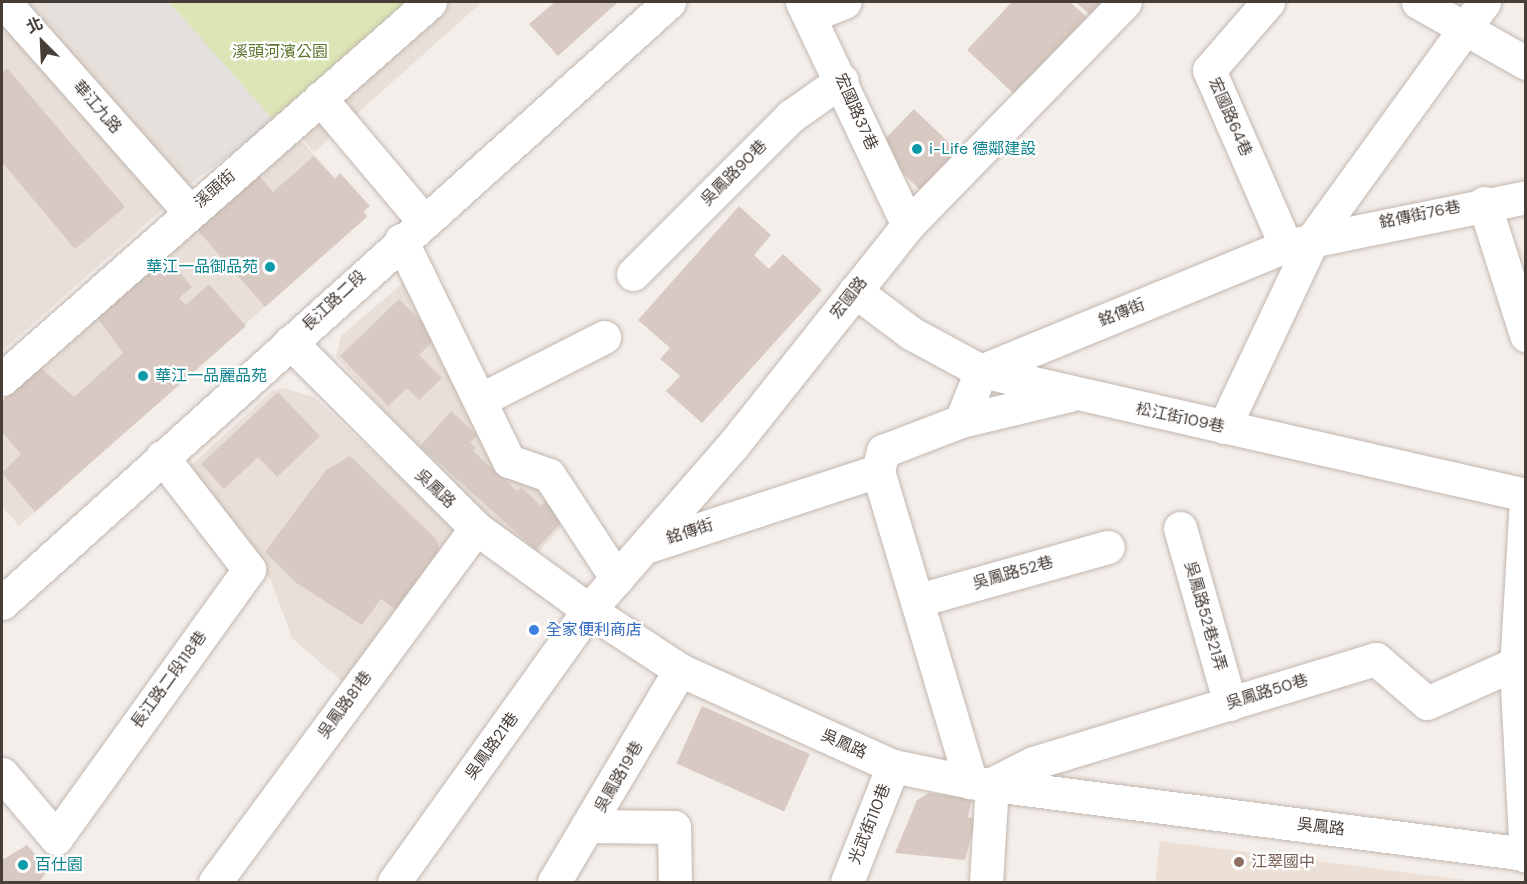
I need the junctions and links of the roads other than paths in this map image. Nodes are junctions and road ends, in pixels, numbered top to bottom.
1 (2, 2) edge
2 (430, 2) edge
3 (669, 2) edge
4 (845, 2) edge
5 (1125, 2) edge
6 (1268, 2) edge
7 (1418, 2) edge
8 (807, 8) edge
9 (1477, 14) edge
10 (1526, 63) edge
11 (842, 80) junction
12 (320, 98) junction
13 (1526, 197) edge
14 (1484, 203) junction
15 (190, 212) junction
16 (908, 225) junction
17 (412, 230) junction
18 (1300, 241) junction
19 (633, 274) dead end
20 (855, 291) junction
21 (1526, 335) edge
22 (604, 337) dead end
23 (290, 342) junction
24 (981, 371) junction
25 (2, 379) edge
26 (1074, 394) junction
27 (482, 399) junction
28 (961, 421) junction
29 (1224, 427) junction
30 (162, 457) junction
31 (878, 471) junction
32 (1526, 495) edge
33 (1526, 500) edge
34 (476, 528) junction
35 (1180, 528) dead end
36 (1108, 547) dead end
37 (643, 548) junction
38 (617, 579) junction
39 (919, 600) junction
40 (2, 603) edge
41 (589, 610) junction
42 (1521, 663) edge
43 (680, 670) junction
44 (1230, 704) junction
45 (893, 766) junction
46 (2, 774) edge
47 (981, 783) junction
48 (591, 826) junction
49 (1525, 855) edge
50 (214, 882) edge
51 (394, 882) edge
52 (554, 882) edge
53 (675, 882) edge
54 (846, 882) edge
55 (986, 882) edge

1 - 15 street, 華江九路
2 - 12 street, 溪頭街
3 - 17 street, 長江路二段
4 - 8 street
5 - 16 street, 宏國路
6 - 18 street, 宏國路64巷
7 - 9 street
8 - 11 street, 宏國路37巷
9 - 10 street
9 - 18 street
11 - 16 street, 宏國路37巷
11 - 19 street, 吳鳳路90巷
12 - 15 street, 溪頭街
12 - 17 street
13 - 14 street, 銘傳街76巷
14 - 18 street, 銘傳街76巷
14 - 21 street
15 - 25 street, 溪頭街
16 - 20 street, 宏國路
17 - 23 street, 長江路二段
17 - 27 street
18 - 24 street, 銘傳街
18 - 29 street
20 - 24 street, 松江街109巷
20 - 37 street, 宏國路
22 - 27 street
23 - 30 street, 長江路二段
23 - 34 street, 吳鳳路
24 - 26 street, 松江街109巷
24 - 28 street
26 - 28 street
26 - 29 street, 松江街109巷
27 - 38 street
28 - 31 street
29 - 32 street, 松江街109巷
30 - 40 street, 長江路二段
30 - 46 street, 長江路二段118巷
31 - 37 street, 銘傳街
31 - 39 street
33 - 42 street
34 - 41 street, 吳鳳路
34 - 50 street, 吳鳳路81巷
35 - 44 street, 吳鳳路52巷21弄
36 - 39 street, 吳鳳路52巷
37 - 38 street, 宏國路
38 - 41 street, 宏國路
39 - 47 street
41 - 43 street, 吳鳳路
41 - 51 street, 吳鳳路21巷
42 - 44 street, 吳鳳路50巷
42 - 49 street
43 - 45 street, 吳鳳路
43 - 48 street, 吳鳳路19巷
44 - 47 street, 吳鳳路50巷
45 - 47 street, 吳鳳路
45 - 54 street, 光武街110巷
47 - 49 street, 吳鳳路
47 - 55 street
48 - 52 street, 吳鳳路19巷
48 - 53 street

